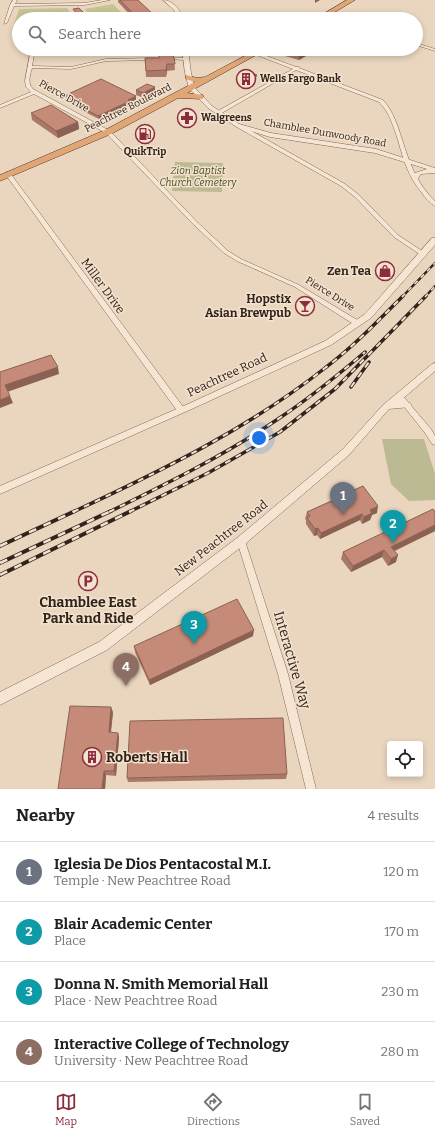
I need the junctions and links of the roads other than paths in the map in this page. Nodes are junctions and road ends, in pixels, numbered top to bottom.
1 (15, 0) edge
2 (82, 0) edge
3 (108, 0) edge
4 (165, 0) edge
5 (352, 0) edge
6 (85, 4) junction
7 (12, 5) junction
8 (179, 12) edge
9 (330, 12) edge
10 (5, 23) dead end
11 (423, 46) edge
12 (435, 50) edge
13 (31, 56) edge
14 (250, 56) edge
15 (263, 56) edge
16 (186, 57) joint
17 (30, 67) junction
18 (297, 68) junction
19 (189, 77) junction
20 (212, 77) junction
21 (192, 88) junction
22 (34, 92) junction
23 (176, 96) junction
24 (200, 97) junction
25 (0, 106) edge
26 (218, 113) junction
27 (237, 125) junction
28 (108, 132) junction
29 (407, 160) junction
30 (435, 170) edge
31 (435, 173) edge
32 (4, 176) edge
33 (415, 179) junction
34 (435, 204) edge
35 (435, 240) edge
36 (423, 254) junction
37 (357, 323) junction
38 (435, 366) edge
39 (400, 396) junction
40 (407, 405) junction
41 (386, 408) junction
42 (181, 410) junction
43 (435, 442) edge
44 (0, 490) edge
45 (241, 541) junction
46 (0, 699) edge
47 (311, 789) edge

1 - 7 street
2 - 6 street
3 - 6 street
4 - 8 street
5 - 9 highway
6 - 7 street
7 - 10 street
11 - 12 street
13 - 17 street
14 - 20 highway, Peachtree Boulevard
15 - 18 street
16 - 17 street, Pierce Drive
16 - 19 street, Chamblee Dunwoody Road
17 - 22 street, Pierce Drive
18 - 26 street
18 - 29 street
19 - 20 highway
19 - 21 street, Chamblee Dunwoody Road
20 - 21 highway, Peachtree Boulevard
21 - 23 highway, Peachtree Boulevard
21 - 24 street, Chamblee Dunwoody Road
22 - 25 street
22 - 28 street, Pierce Drive
23 - 24 highway
23 - 28 highway, Peachtree Boulevard
24 - 26 street, Chamblee Dunwoody Road
26 - 27 street, Chamblee Dunwoody Road
27 - 29 street, Chamblee Dunwoody Road
27 - 36 street
28 - 32 highway, Peachtree Boulevard
28 - 37 street, Pierce Drive
29 - 30 street, Chamblee Dunwoody Road
29 - 33 street
31 - 33 street
32 - 42 street, Miller Drive
33 - 34 street
35 - 36 street, Peachtree Road
36 - 37 street, Peachtree Road
37 - 42 street, Peachtree Road
38 - 39 street, New Peachtree Road
39 - 40 street
39 - 41 street, New Peachtree Road
40 - 41 street
40 - 43 street
41 - 45 street, New Peachtree Road
42 - 44 street, Peachtree Road
45 - 46 street, New Peachtree Road
45 - 47 street, Interactive Way

